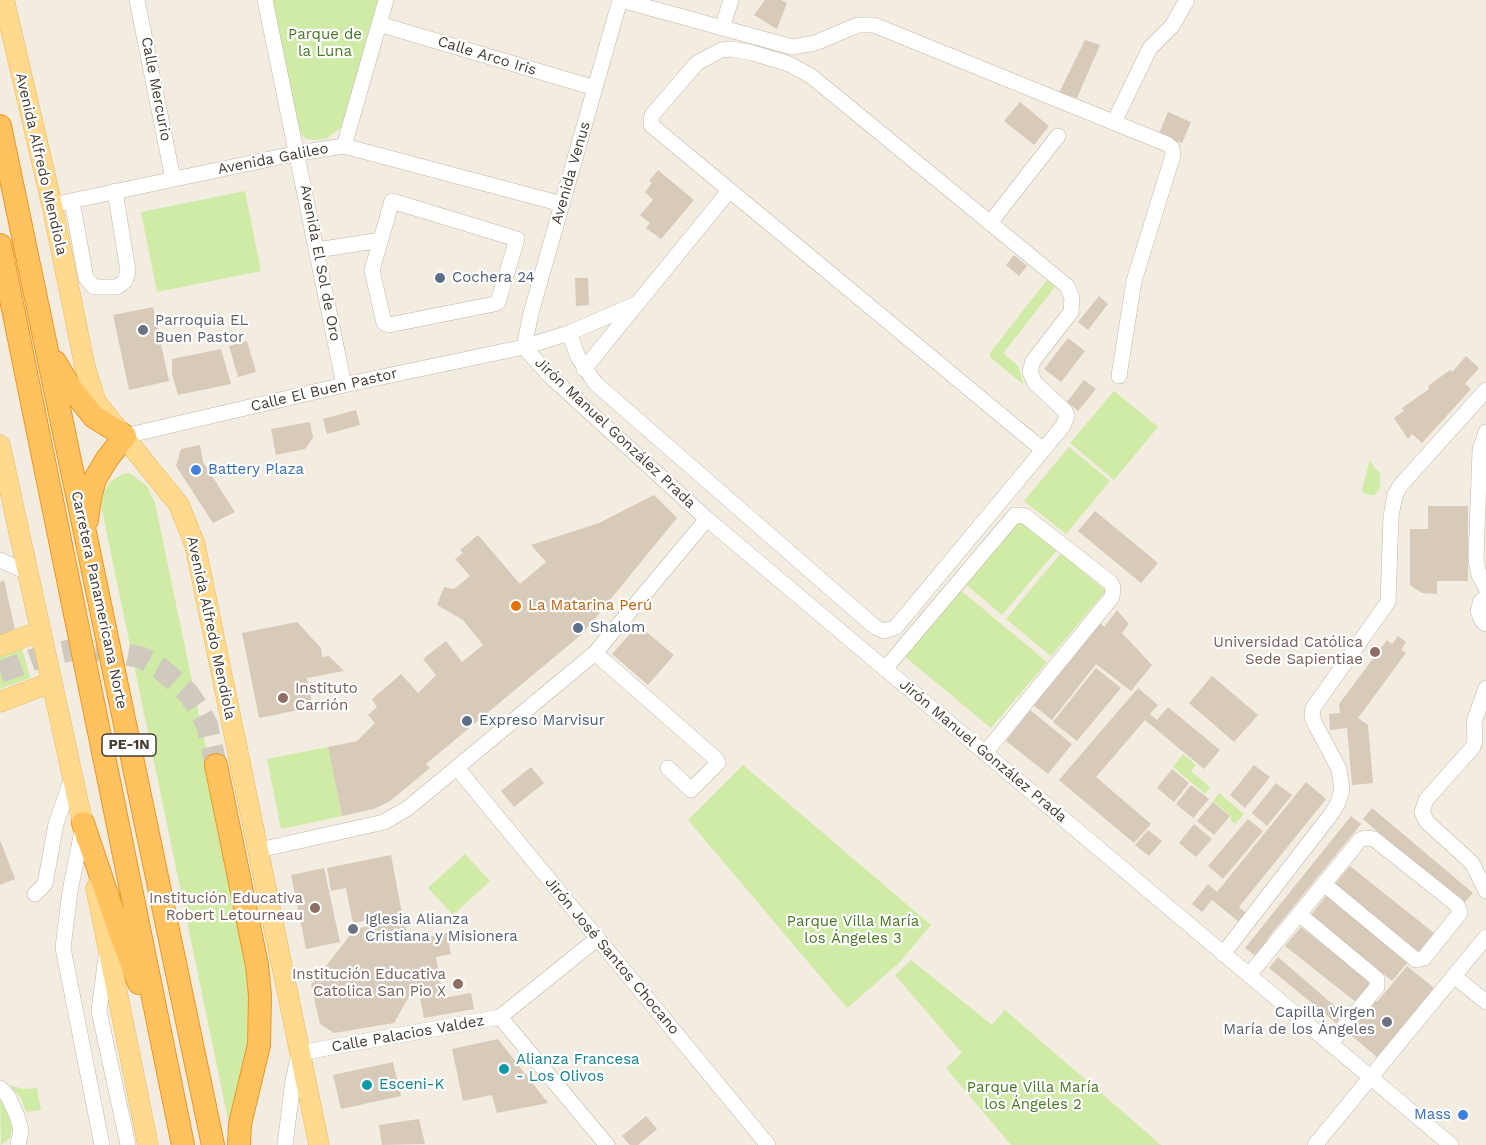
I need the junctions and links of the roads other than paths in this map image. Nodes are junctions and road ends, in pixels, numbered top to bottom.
1 (4, 0) edge
2 (137, 0) edge
3 (265, 0) edge
4 (386, 0) edge
5 (620, 0) edge
6 (731, 0) edge
7 (1187, 0) edge
8 (379, 24) junction
9 (722, 28) junction
10 (595, 88) junction
11 (1114, 122) junction
12 (0, 126) edge
13 (1058, 136) dead end
14 (344, 146) junction
15 (298, 153) junction
16 (173, 179) junction
17 (729, 191) junction
18 (115, 192) junction
19 (72, 201) junction
20 (562, 204) junction
21 (52, 205) junction
22 (990, 223) junction
23 (381, 240) junction
24 (0, 245) edge
25 (317, 250) junction
26 (636, 304) junction
27 (569, 333) junction
28 (46, 345) junction
29 (524, 347) junction
30 (584, 369) junction
31 (1119, 376) dead end
32 (344, 385) junction
33 (1486, 390) edge
34 (1486, 432) edge
35 (125, 436) junction
36 (0, 445) edge
37 (1043, 450) junction
38 (707, 519) junction
39 (86, 541) junction
40 (0, 560) edge
41 (28, 573) junction
42 (1486, 588) edge
43 (1486, 597) edge
44 (1486, 624) edge
45 (41, 631) junction
46 (0, 646) edge
47 (595, 652) junction
48 (885, 669) junction
49 (52, 682) junction
50 (1486, 688) edge
51 (0, 702) edge
52 (985, 753) junction
53 (216, 765) tunnel mouth
54 (457, 768) junction
55 (668, 768) dead end
56 (73, 775) junction
57 (83, 823) junction
58 (259, 850) junction
59 (1324, 885) junction
60 (1486, 891) edge
61 (35, 894) dead end
62 (1299, 915) junction
63 (1486, 937) edge
64 (598, 938) junction
65 (108, 945) junction
66 (1223, 954) junction
67 (1249, 975) junction
68 (1454, 976) junction
69 (1486, 1002) edge
70 (500, 1017) junction
71 (159, 1028) junction
72 (1330, 1044) junction
73 (299, 1053) junction
74 (1370, 1077) junction
75 (0, 1088) edge
76 (18, 1145) edge
77 (102, 1145) edge
78 (128, 1145) edge
79 (148, 1145) edge
80 (183, 1145) edge
81 (213, 1145) edge
82 (238, 1145) edge
83 (285, 1145) edge
84 (319, 1145) edge
85 (607, 1145) edge
86 (768, 1145) edge
87 (1315, 1145) edge
88 (1451, 1145) edge

1 - 21 main road, Avenida Alfredo Mendiola
2 - 16 street, Calle Mercurio
3 - 15 street, Avenida El Sol de Oro
4 - 8 street
5 - 9 street
5 - 10 street, Avenida Venus
6 - 9 street
7 - 11 street
8 - 10 street, Calle Arco Iris
8 - 14 street
9 - 11 street
10 - 20 street, Avenida Venus
11 - 31 street
12 - 28 highway, Carretera Panamericana Norte / PE-1N
13 - 22 street
14 - 15 street, Avenida Galileo
14 - 20 street, Avenida Galileo
15 - 16 street, Avenida Galileo
15 - 25 street, Avenida El Sol de Oro
16 - 18 street, Avenida Galileo
17 - 22 street
17 - 26 street
17 - 37 street
18 - 19 street, Avenida Galileo
18 - 19 street
19 - 21 street, Avenida Galileo
20 - 29 street, Avenida Venus
21 - 35 main road, Avenida Alfredo Mendiola
22 - 37 street
23 - 23 street
23 - 25 street
24 - 71 highway, Carretera Panamericana Norte / PE-1N
25 - 32 street, Avenida El Sol de Oro
26 - 27 street, Calle El Buen Pastor
26 - 30 street
27 - 29 street, Calle El Buen Pastor
27 - 30 street
28 - 35 highway
28 - 39 highway, Carretera Panamericana Norte / PE-1N
29 - 32 street, Calle El Buen Pastor
29 - 38 street, Jirón Manuel González Prada
30 - 37 street
32 - 35 street, Calle El Buen Pastor
33 - 66 street
34 - 42 street
35 - 39 highway
35 - 58 main road, Avenida Alfredo Mendiola
36 - 41 main road
38 - 47 street
38 - 48 street, Jirón Manuel González Prada
39 - 81 highway, Carretera Panamericana Norte / PE-1N
40 - 41 street
41 - 45 main road
43 - 44 street
45 - 46 main road
45 - 49 main road
47 - 54 street
47 - 55 street
48 - 52 street, Jirón Manuel González Prada
48 - 52 street
49 - 51 main road
49 - 56 main road
50 - 60 street
52 - 66 street, Jirón Manuel González Prada
53 - 82 highway
54 - 58 street
54 - 64 street, Jirón José Santos Chocano
56 - 57 main road
56 - 61 street
57 - 65 main road
57 - 71 highway
57 - 77 street
58 - 73 main road, Avenida Alfredo Mendiola
59 - 59 street
59 - 62 street
62 - 67 street
62 - 72 street
63 - 68 street
64 - 70 street, Calle Palacios Valdez
64 - 86 street, Jirón José Santos Chocano
65 - 78 street
65 - 79 main road
66 - 67 street, Jirón Manuel González Prada
67 - 72 street, Jirón Manuel González Prada
68 - 69 street
68 - 74 street
70 - 73 street, Calle Palacios Valdez
70 - 85 street
71 - 80 highway, Carretera Panamericana Norte / PE-1N
72 - 74 street, Jirón Manuel González Prada
73 - 83 street
73 - 84 main road, Avenida Alfredo Mendiola
74 - 87 street
74 - 88 street, Jirón Manuel González Prada
75 - 76 street

